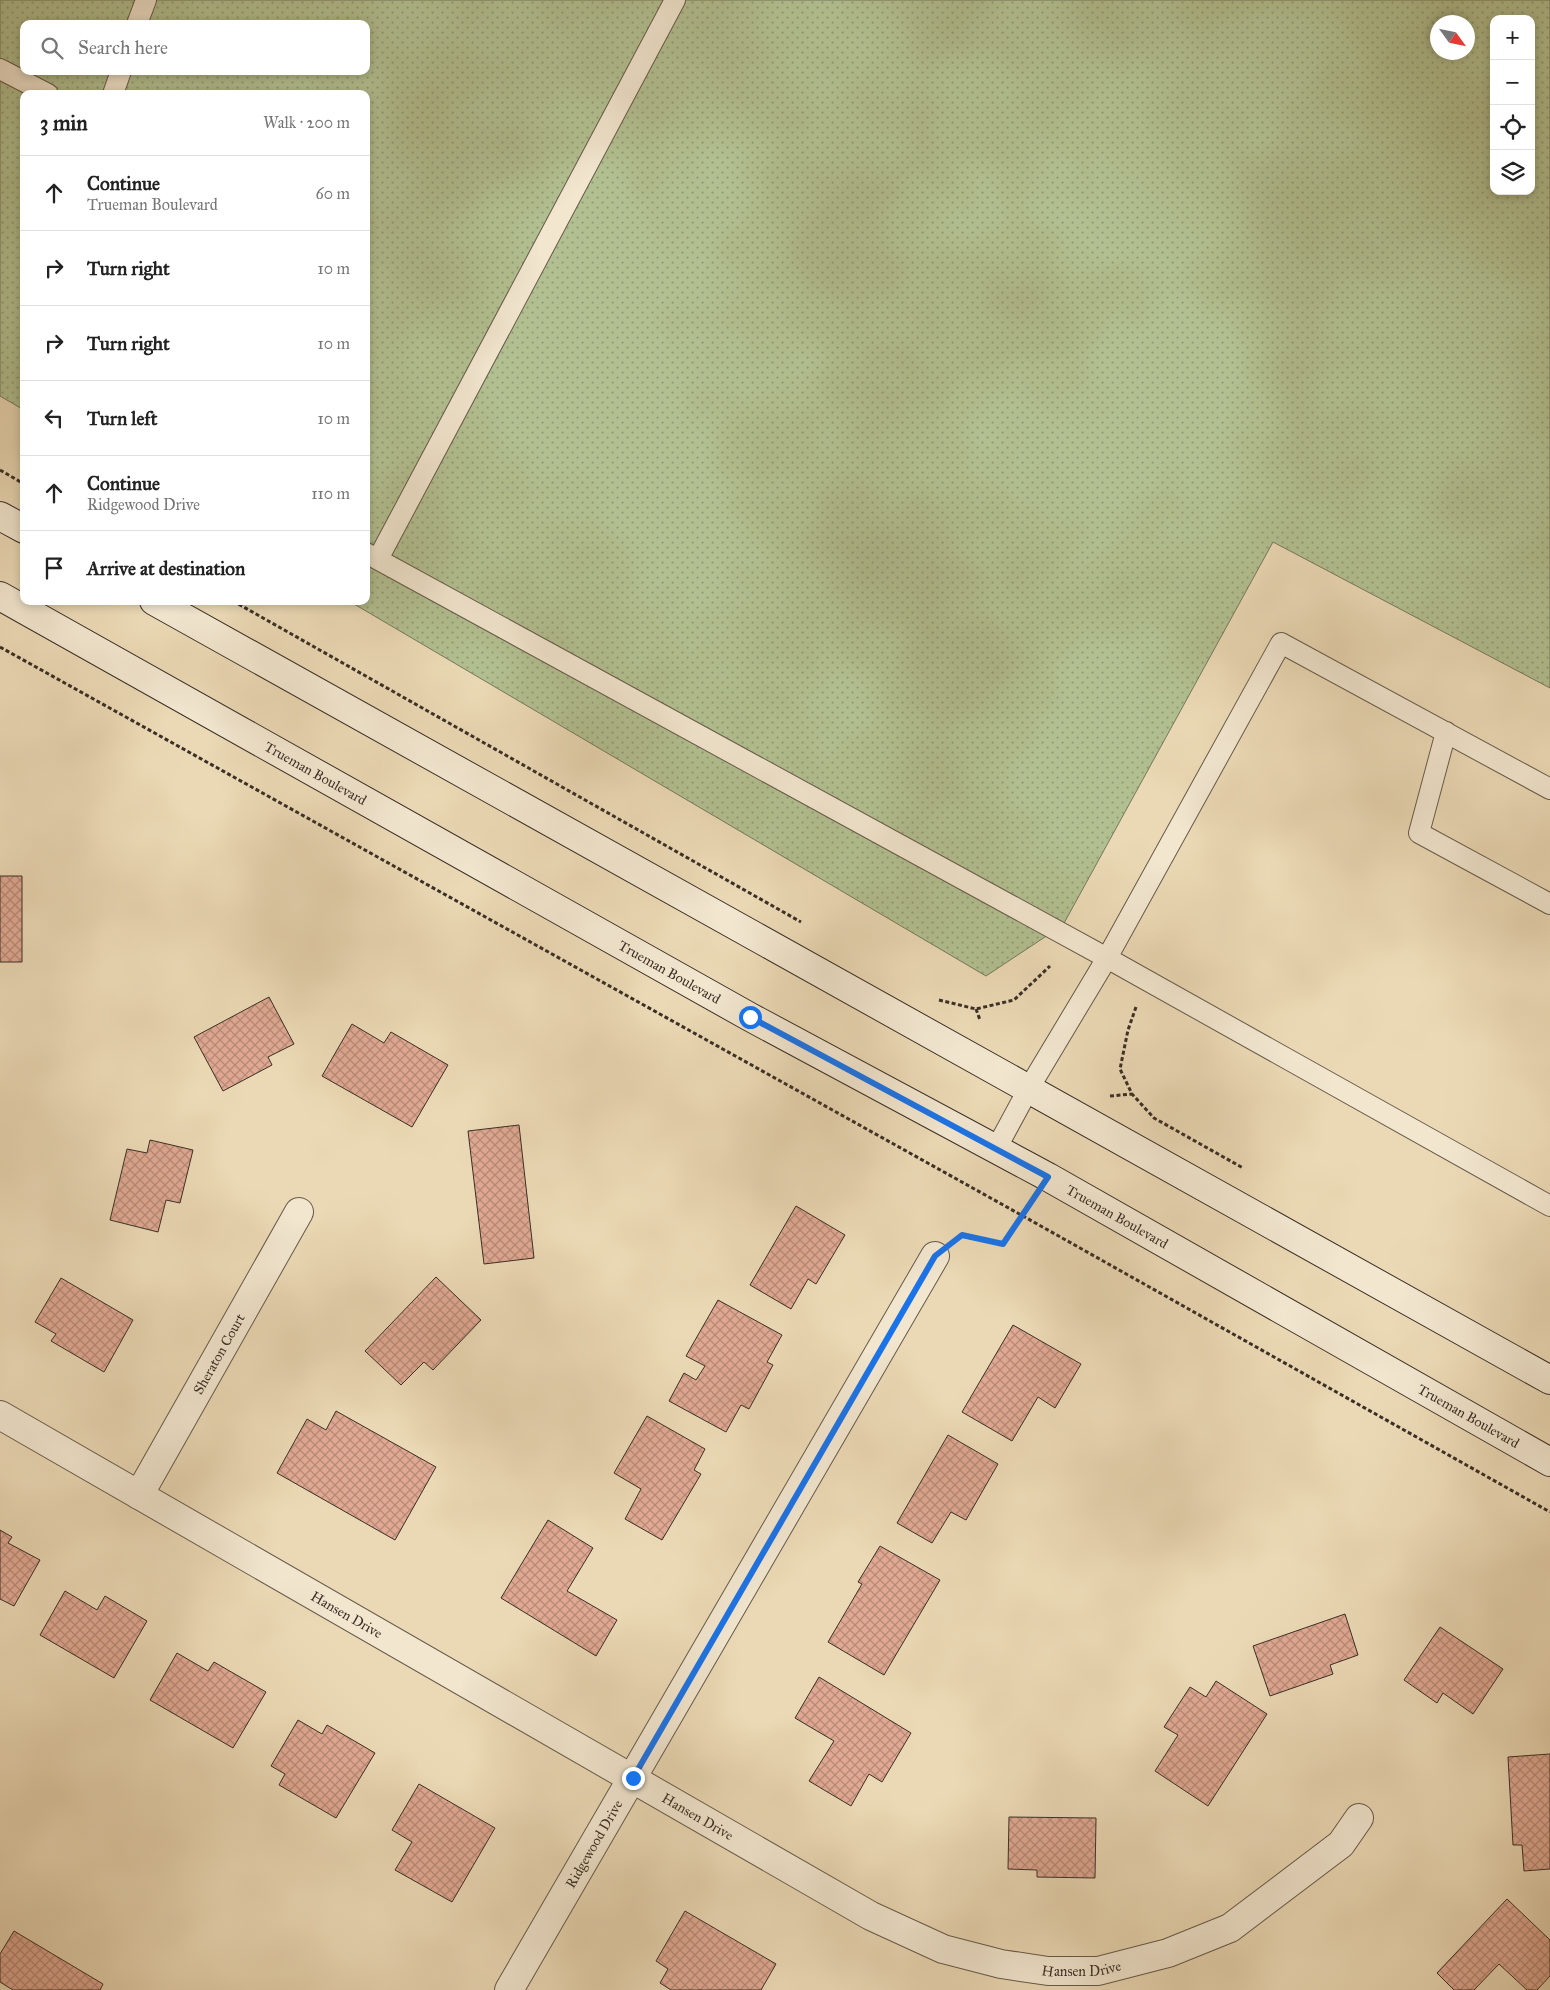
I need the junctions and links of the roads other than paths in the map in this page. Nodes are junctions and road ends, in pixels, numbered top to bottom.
1 (146, 0) edge
2 (675, 0) edge
3 (138, 20) edge
4 (0, 69) edge
5 (119, 75) edge
6 (40, 90) edge
7 (113, 90) edge
8 (0, 516) edge
9 (20, 527) edge
10 (372, 556) edge
11 (0, 596) edge
12 (161, 605) edge
13 (1446, 732) junction
14 (1550, 789) edge
15 (1550, 904) edge
16 (1107, 958) junction
17 (1029, 1088) junction
18 (996, 1149) junction
19 (1550, 1206) edge
20 (299, 1212) dead end
21 (935, 1256) road end
22 (1550, 1380) edge
23 (0, 1415) edge
24 (1550, 1462) edge
25 (139, 1495) junction
26 (633, 1778) junction
27 (1359, 1818) dead end
28 (1098, 1980) edge
29 (509, 1990) edge

1 - 3 lane
2 - 10 lane
4 - 6 lane
5 - 7 lane
8 - 9 main road
10 - 16 lane
11 - 18 main road, Trueman Boulevard
12 - 17 main road
13 - 14 lane
13 - 15 lane
13 - 16 lane
16 - 17 lane
16 - 19 lane
17 - 18 lane
17 - 22 main road
18 - 24 main road, Trueman Boulevard
20 - 25 main road, Sheraton Court
21 - 26 main road, Ridgewood Drive
23 - 25 main road, Hansen Drive
25 - 26 main road, Hansen Drive
26 - 28 main road, Hansen Drive
26 - 29 main road, Ridgewood Drive
27 - 28 main road, Hansen Drive

